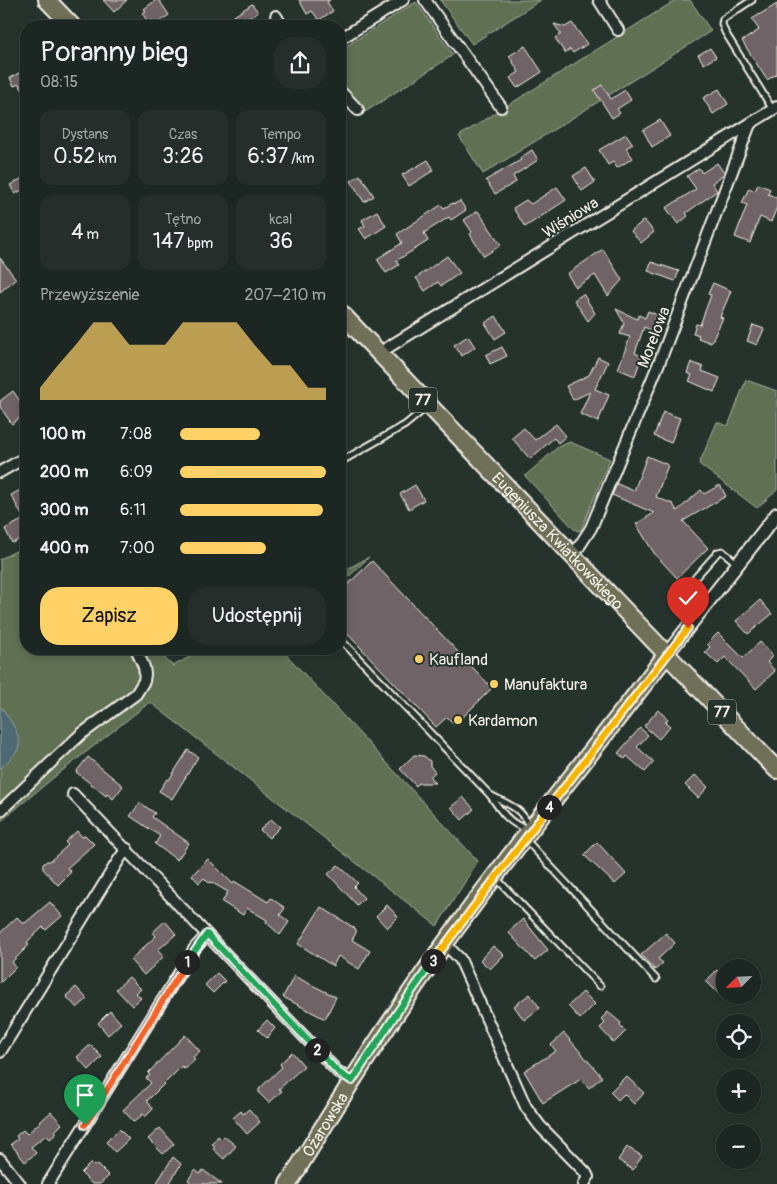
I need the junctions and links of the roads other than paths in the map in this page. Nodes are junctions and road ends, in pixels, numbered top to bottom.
1 (47, 0) edge
2 (403, 0) edge
3 (425, 0) edge
4 (599, 0) edge
5 (752, 0) edge
6 (276, 16) dead end
7 (66, 20) edge
8 (278, 20) edge
9 (618, 30) dead end
10 (346, 35) edge
11 (346, 97) edge
12 (501, 107) dead end
13 (775, 108) edge
14 (358, 110) dead end
15 (750, 124) junction
16 (346, 318) edge
17 (379, 353) junction
18 (428, 406) junction
19 (346, 459) edge
20 (20, 460) edge
21 (0, 472) edge
22 (777, 514) edge
23 (573, 556) junction
24 (738, 564) junction
25 (702, 610) junction
26 (346, 645) edge
27 (667, 654) junction
28 (139, 655) edge
29 (777, 770) edge
30 (74, 794) dead end
31 (490, 795) junction
32 (0, 810) edge
33 (527, 834) junction
34 (127, 849) junction
35 (495, 877) junction
36 (207, 934) junction
37 (445, 944) junction
38 (656, 979) dead end
39 (600, 986) dead end
40 (0, 1052) edge
41 (352, 1081) junction
42 (0, 1159) edge
43 (20, 1184) edge
44 (48, 1184) edge
45 (288, 1184) edge
46 (584, 1184) edge

1 - 7 main road
2 - 10 street
3 - 12 street
4 - 9 street
5 - 13 lane
6 - 8 street
11 - 14 street
13 - 15 street, Wiśniowa
15 - 17 street, Wiśniowa
15 - 23 street, Morelowa
16 - 17 main road, Eugeniusza Kwiatkowskiego / 77
17 - 18 main road, Eugeniusza Kwiatkowskiego / 77
18 - 19 lane
18 - 23 main road, Eugeniusza Kwiatkowskiego / 77
20 - 21 street
22 - 24 street, Ożarowska
23 - 27 main road, Eugeniusza Kwiatkowskiego / 77
24 - 25 street, Ożarowska
24 - 25 lane
25 - 27 street, Ożarowska
26 - 31 lane
27 - 29 main road, Eugeniusza Kwiatkowskiego / 77
27 - 33 main road, Ożarowska
28 - 32 street
30 - 34 street
31 - 33 lane
31 - 33 lane
33 - 35 main road, Ożarowska
33 - 38 lane
34 - 36 street
34 - 40 street
35 - 37 main road, Ożarowska
35 - 39 lane
36 - 41 street
36 - 44 street
37 - 41 main road, Ożarowska
37 - 46 street
41 - 45 main road, Ożarowska
42 - 43 street

